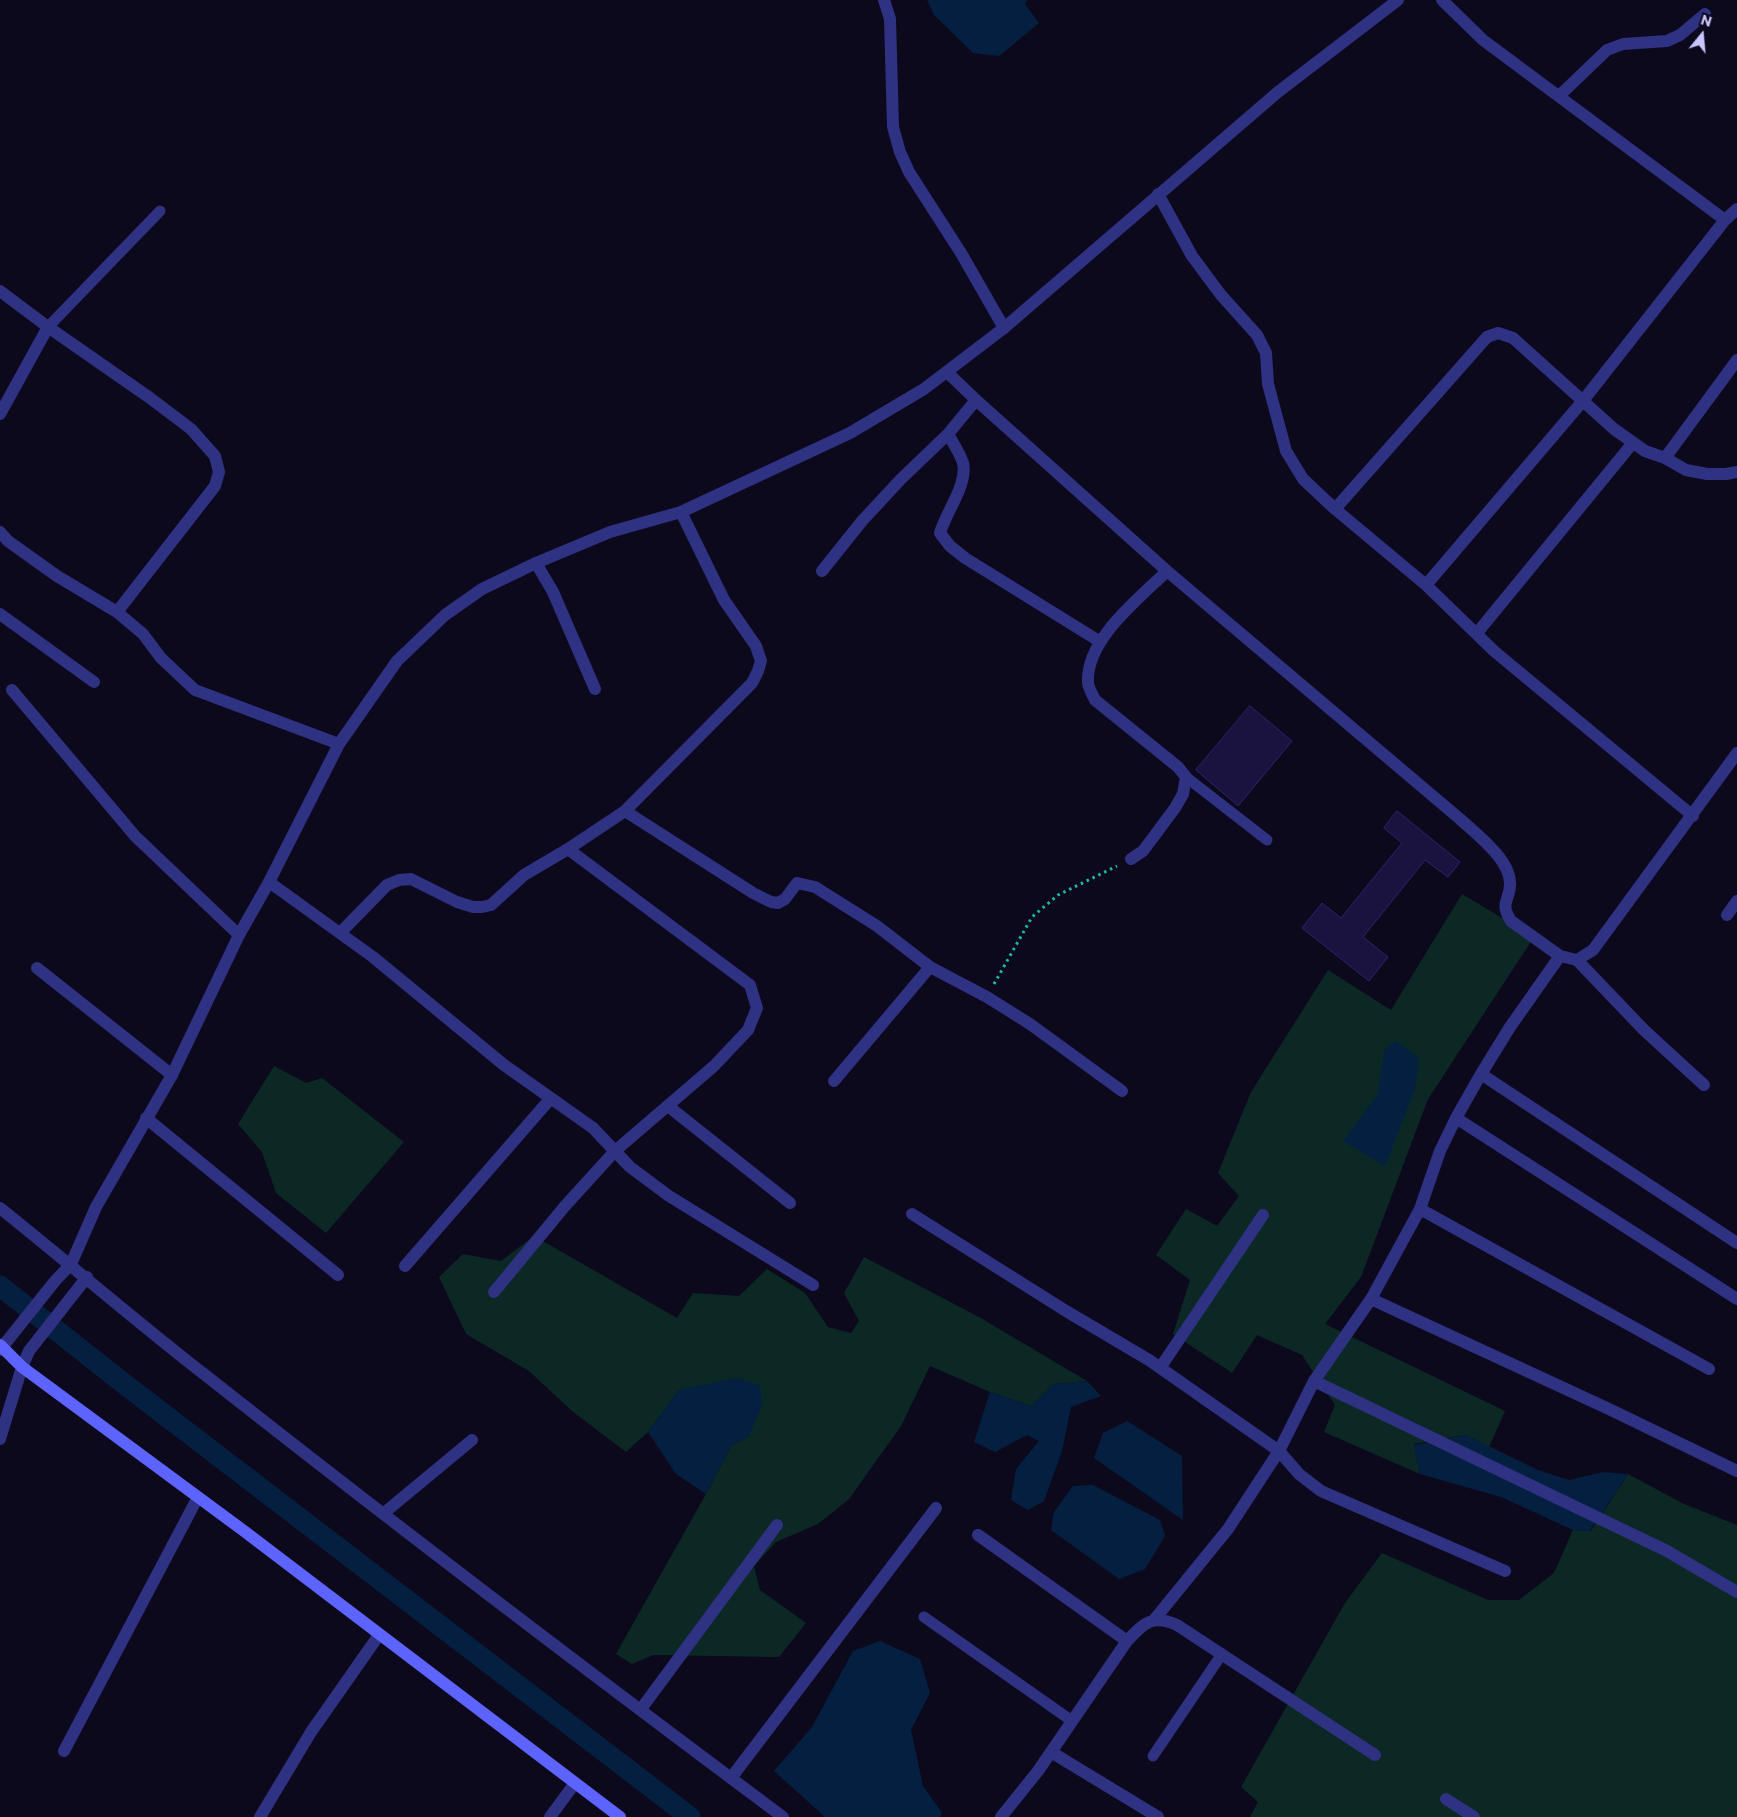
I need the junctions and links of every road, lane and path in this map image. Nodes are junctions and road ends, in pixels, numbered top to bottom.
1 (884, 0) edge
2 (1398, 0) edge
3 (1442, 0) edge
4 (1705, 14) dead end
5 (1559, 96) junction
6 (1158, 194) junction
7 (1737, 210) edge
8 (160, 211) dead end
9 (1725, 220) junction
10 (0, 291) edge
11 (48, 327) junction
12 (1004, 328) junction
13 (1737, 360) edge
14 (948, 372) junction
15 (976, 400) junction
16 (1582, 402) junction
17 (0, 414) edge
18 (948, 434) junction
19 (1632, 444) junction
20 (1665, 458) junction
21 (1737, 472) edge
22 (1335, 509) junction
23 (681, 512) junction
24 (0, 532) edge
25 (536, 563) junction
26 (822, 571) dead end
27 (1167, 571) junction
28 (1426, 585) junction
29 (117, 612) junction
30 (0, 614) edge
31 (1477, 633) junction
32 (1099, 641) junction
33 (94, 682) dead end
34 (595, 689) dead end
35 (12, 690) dead end
36 (339, 744) junction
37 (1737, 753) edge
38 (1186, 777) junction
39 (625, 811) junction
40 (1693, 816) junction
41 (1267, 840) dead end
42 (568, 849) junction
43 (1131, 859) joint
44 (269, 882) junction
45 (1737, 901) edge
46 (1727, 915) dead end
47 (340, 933) junction
48 (239, 935) junction
49 (1560, 956) junction
50 (1577, 960) junction
51 (930, 967) junction
52 (36, 968) dead end
53 (987, 997) junction
54 (1481, 1074) junction
55 (172, 1075) junction
56 (834, 1081) dead end
57 (1704, 1085) dead end
58 (1122, 1091) dead end
59 (551, 1098) junction
60 (668, 1106) junction
61 (146, 1118) junction
62 (1456, 1118) junction
63 (615, 1151) junction
64 (790, 1203) dead end
65 (0, 1208) edge
66 (1420, 1209) junction
67 (912, 1214) dead end
68 (1263, 1215) dead end
69 (1737, 1243) edge
70 (71, 1264) junction
71 (405, 1266) dead end
72 (338, 1275) dead end
73 (87, 1277) junction
74 (813, 1285) dead end
75 (494, 1292) dead end
76 (1371, 1299) junction
77 (1737, 1299) edge
78 (1, 1347) edge
79 (22, 1367) junction
80 (1160, 1368) junction
81 (1709, 1369) dead end
82 (1314, 1381) junction
83 (0, 1439) edge
84 (472, 1440) dead end
85 (1279, 1451) junction
86 (1737, 1471) edge
87 (198, 1497) junction
88 (936, 1508) dead end
89 (384, 1514) junction
90 (776, 1525) dead end
91 (978, 1535) dead end
92 (1505, 1570) dead end
93 (1737, 1592) edge
94 (924, 1617) dead end
95 (1154, 1620) junction
96 (380, 1635) junction
97 (1127, 1641) junction
98 (1222, 1654) junction
99 (642, 1710) junction
100 (1072, 1721) junction
101 (64, 1751) dead end
102 (1051, 1752) junction
103 (1375, 1755) dead end
104 (1153, 1756) dead end
105 (731, 1778) junction
106 (575, 1783) junction
107 (1446, 1799) dead end
108 (260, 1817) edge
109 (550, 1817) edge
110 (620, 1817) edge
111 (784, 1817) edge
112 (1001, 1817) edge
113 (1158, 1817) edge
114 (1474, 1817) edge

1 - 12 street
2 - 6 street
3 - 5 street
4 - 5 street
5 - 9 street
6 - 12 street
6 - 22 street
7 - 9 street
8 - 11 lane
9 - 16 street
10 - 11 street
11 - 17 street
11 - 29 street
12 - 14 street
13 - 20 street
14 - 15 street
14 - 23 street
15 - 18 street
15 - 27 street
16 - 19 street
16 - 22 street
16 - 28 street
18 - 26 street
18 - 32 street
19 - 20 street
19 - 31 street
20 - 21 street
22 - 28 street
23 - 25 street
23 - 39 street
24 - 29 street
25 - 34 street
25 - 36 street
27 - 32 street
27 - 49 street
28 - 31 street
29 - 36 street
30 - 33 street
31 - 40 street
32 - 38 street
35 - 48 street
36 - 44 street
37 - 40 street
38 - 41 lane
38 - 43 street
39 - 42 street
39 - 51 street
40 - 50 street
42 - 47 street
42 - 60 street
43 - 53 path
44 - 47 street
44 - 48 street
45 - 46 street
47 - 59 street
48 - 55 street
49 - 50 street
49 - 54 street
50 - 57 street
51 - 53 street
51 - 56 street
52 - 55 street
53 - 58 street
54 - 62 street
54 - 69 street
55 - 61 street
59 - 63 street
59 - 71 street
60 - 63 street
60 - 64 street
61 - 70 street
61 - 72 street
62 - 66 street
62 - 77 street
63 - 74 street
63 - 75 street
65 - 70 street
66 - 76 street
66 - 81 street
67 - 80 street
68 - 80 street
70 - 73 street
70 - 78 street
73 - 79 street
73 - 89 street
76 - 82 street
76 - 86 street
78 - 79 main road
79 - 83 street
79 - 87 main road
80 - 85 street
82 - 85 street
82 - 93 street
84 - 89 street
85 - 92 street
85 - 95 street
87 - 96 main road
87 - 101 street
88 - 105 street
89 - 99 street
90 - 99 street
91 - 97 street
94 - 100 lane
95 - 97 street
95 - 98 street
96 - 106 main road
96 - 108 street
97 - 100 street
98 - 103 street
98 - 104 lane
99 - 105 street
100 - 102 street
102 - 112 street
102 - 113 street
105 - 111 street
106 - 109 street
106 - 110 main road
107 - 114 street

